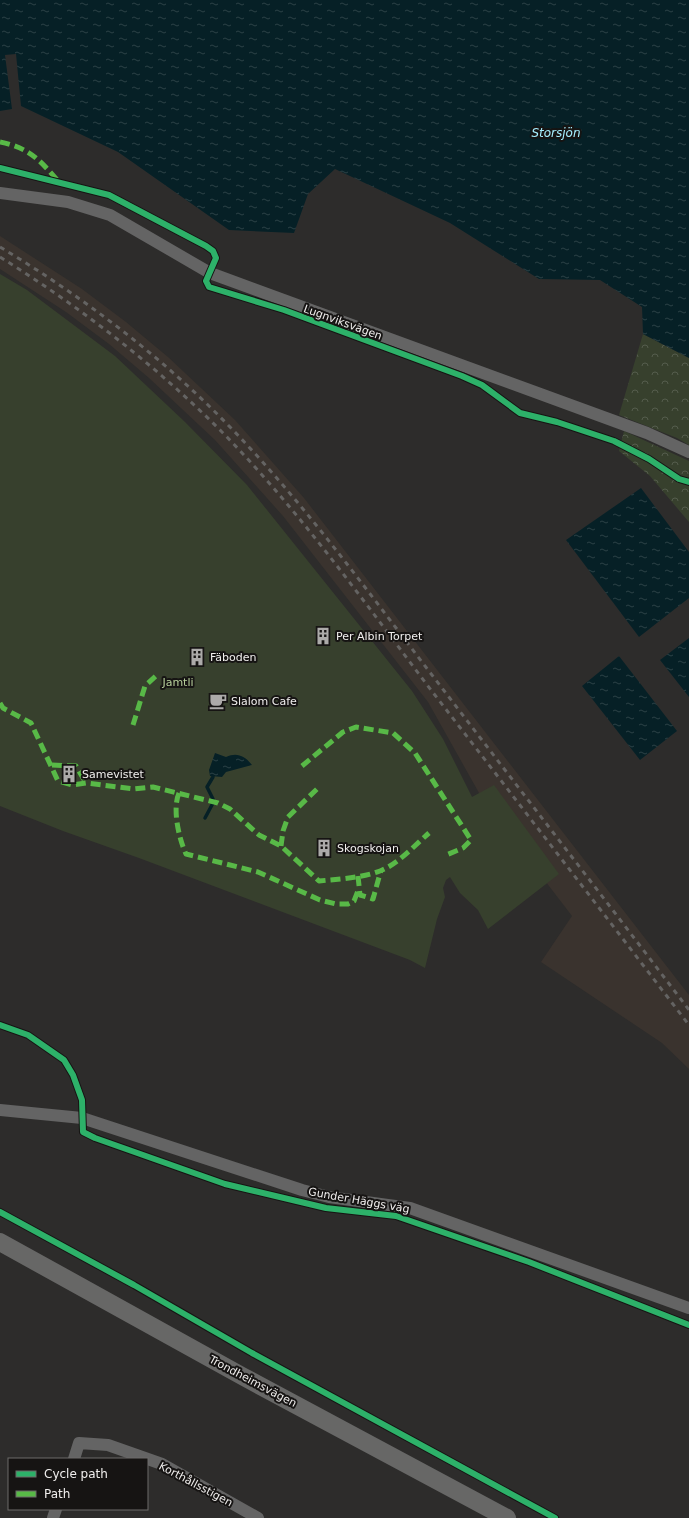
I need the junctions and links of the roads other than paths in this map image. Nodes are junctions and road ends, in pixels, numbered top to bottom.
1 (0, 193) edge
2 (689, 452) edge
3 (0, 1110) edge
4 (0, 1242) edge
5 (689, 1308) edge
6 (74, 1458) edge
7 (145, 1458) edge
8 (148, 1459) edge
9 (258, 1518) edge
10 (507, 1518) edge

1 - 2 street, Lugnviksvägen
3 - 5 street, Gunder Häggs väg
4 - 10 main road, Trondheimsvägen
6 - 7 street, Korthållsstigen
8 - 9 street, Korthållsstigen

